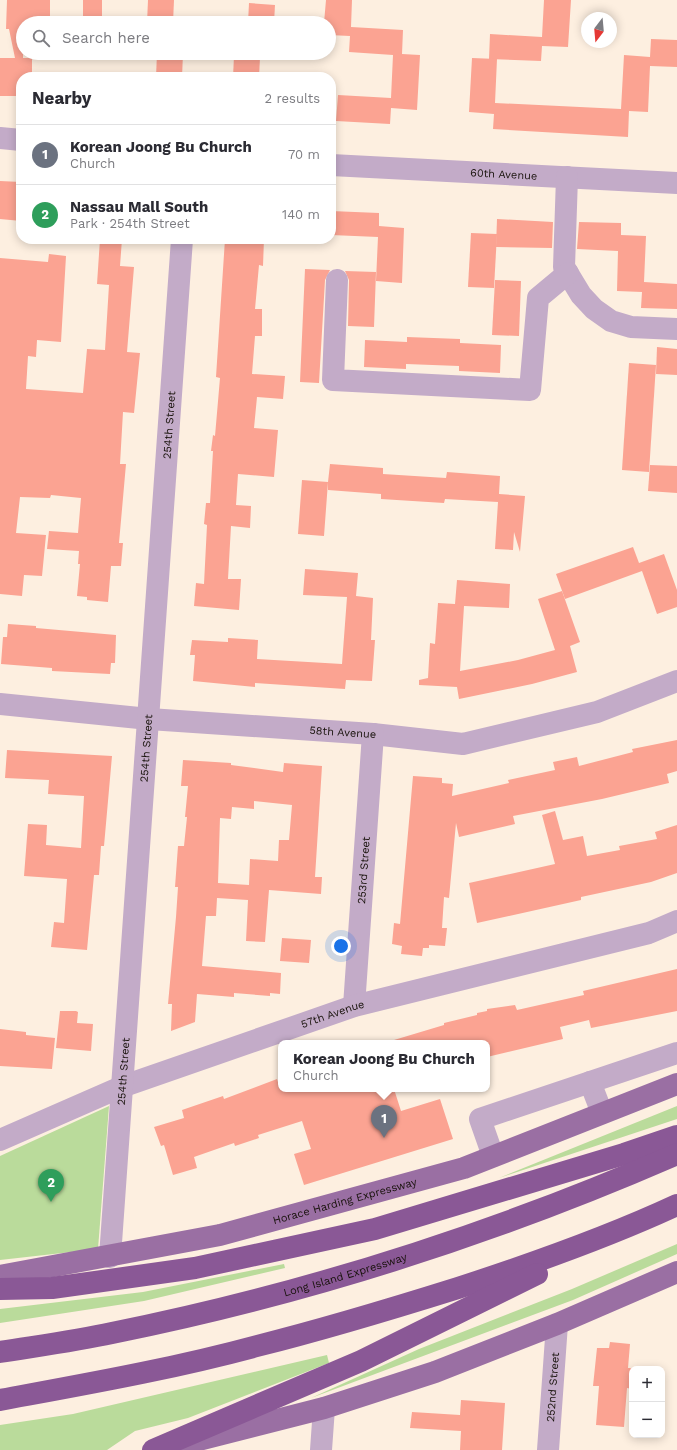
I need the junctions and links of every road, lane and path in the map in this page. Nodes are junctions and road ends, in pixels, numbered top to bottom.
1 (0, 138) edge
2 (16, 140) edge
3 (336, 165) edge
4 (567, 177) junction
5 (677, 183) edge
6 (182, 244) edge
7 (568, 274) junction
8 (337, 280) dead end
9 (677, 329) edge
10 (677, 681) edge
11 (0, 704) edge
12 (148, 719) junction
13 (373, 734) junction
14 (677, 921) edge
15 (354, 1006) junction
16 (677, 1053) edge
17 (590, 1082) junction
18 (677, 1084) edge
19 (121, 1087) junction
20 (602, 1113) junction
21 (677, 1136) edge
22 (0, 1140) edge
23 (677, 1154) edge
24 (493, 1156) junction
25 (677, 1206) edge
26 (638, 1224) junction
27 (110, 1257) junction
28 (677, 1272) edge
29 (0, 1276) edge
30 (0, 1289) edge
31 (557, 1324) junction
32 (0, 1352) edge
33 (0, 1400) edge
34 (324, 1408) junction
35 (153, 1450) edge
36 (161, 1450) edge
37 (321, 1450) edge
38 (548, 1450) edge

1 - 2 street
3 - 4 street, 60th Avenue
4 - 5 street, 60th Avenue
4 - 7 street
6 - 12 street, 254th Street
7 - 8 street
7 - 9 street
10 - 13 street, 58th Avenue
11 - 12 street, 58th Avenue
12 - 13 street, 58th Avenue
12 - 19 street, 254th Street
13 - 15 street, 253rd Street
14 - 15 street, 57th Avenue
15 - 19 street, 57th Avenue
16 - 17 street
17 - 20 street
17 - 24 street
18 - 20 main road, Horace Harding Expressway
19 - 22 street, 57th Avenue
19 - 27 street, 254th Street
20 - 24 main road, Horace Harding Expressway
21 - 30 highway
23 - 32 highway, Long Island Expressway
24 - 27 main road, Horace Harding Expressway
25 - 26 highway
26 - 33 highway
26 - 35 highway
27 - 29 main road, Horace Harding Expressway
28 - 31 main road
31 - 34 main road
31 - 38 street, 252nd Street
34 - 36 main road
34 - 37 street

